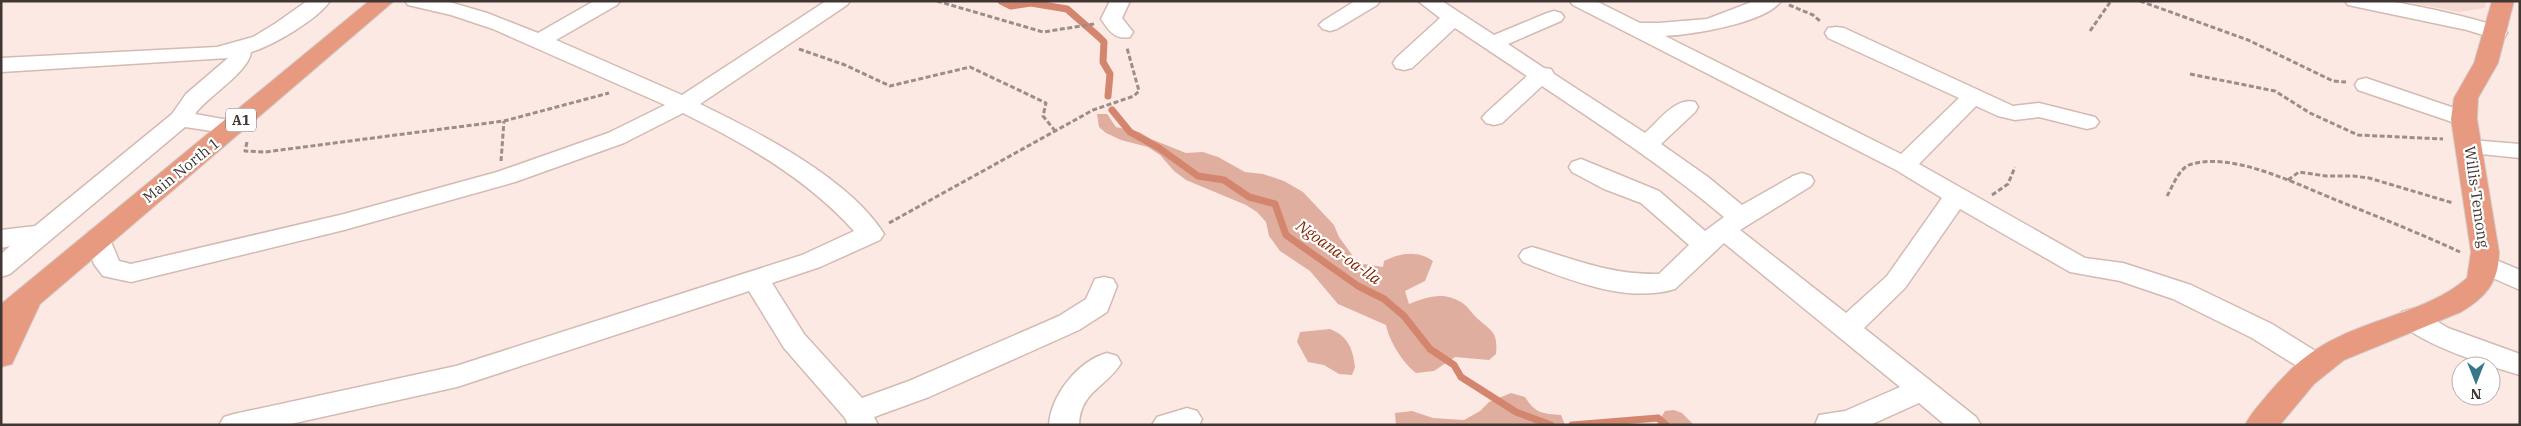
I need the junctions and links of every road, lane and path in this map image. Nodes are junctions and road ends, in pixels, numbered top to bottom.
1 (320, 1) edge
2 (383, 1) edge
3 (415, 1) edge
4 (610, 1) edge
5 (840, 1) edge
6 (938, 1) edge
7 (1370, 1) edge
8 (1428, 1) edge
9 (1580, 1) edge
10 (2111, 1) edge
11 (2140, 1) edge
12 (2355, 1) edge
13 (2503, 1) edge
14 (1779, 3) edge
15 (1554, 17) dead end
16 (1118, 18) edge
17 (1453, 18) junction
18 (1330, 25) dead end
19 (2090, 31) dead end
20 (1836, 33) joint
21 (2496, 33) junction
22 (1668, 37) junction
23 (539, 41) junction
24 (779, 43) junction
25 (1493, 43) junction
26 (240, 50) junction
27 (1404, 63) dead end
28 (1, 65) edge
29 (1543, 74) junction
30 (2190, 74) dead end
31 (638, 84) junction
32 (2366, 85) joint
33 (1973, 96) junction
34 (684, 104) junction
35 (1687, 107) dead end
36 (1494, 118) dead end
37 (180, 119) junction
38 (2464, 119) junction
39 (504, 122) junction
40 (2087, 122) dead end
41 (1056, 132) junction
42 (240, 134) junction
43 (1646, 145) junction
44 (2470, 147) junction
45 (2520, 150) edge
46 (1904, 165) junction
47 (1581, 167) dead end
48 (2015, 167) dead end
49 (500, 179) junction
50 (2288, 180) junction
51 (1802, 181) dead end
52 (2167, 196) dead end
53 (1967, 202) junction
54 (2480, 211) junction
55 (1723, 231) junction
56 (43, 234) junction
57 (871, 234) junction
58 (98, 238) junction
59 (1, 239) edge
60 (1532, 256) dead end
61 (2486, 262) junction
62 (1, 268) edge
63 (756, 280) junction
64 (2520, 281) edge
65 (1104, 286) dead end
66 (30, 297) junction
67 (2412, 319) junction
68 (1, 320) edge
69 (1846, 328) junction
70 (1, 356) edge
71 (1107, 363) dead end
72 (2315, 364) junction
73 (2520, 365) edge
74 (1922, 390) junction
75 (860, 419) edge
76 (1829, 423) dead end
77 (234, 425) edge
78 (1064, 425) edge
79 (1966, 425) edge
80 (2261, 425) edge

1 - 26 street
2 - 42 main road, Main North 1 / A1
3 - 23 street
4 - 23 street
5 - 24 street
6 - 16 path
7 - 18 street
8 - 17 street
9 - 22 street
10 - 19 path
11 - 32 path
12 - 21 street
13 - 21 main road, Willis-Temong
14 - 20 path
14 - 22 street
15 - 25 street
16 - 41 path
17 - 25 street
17 - 27 street
20 - 33 street
21 - 38 main road, Willis-Temong
22 - 46 street
23 - 31 street
24 - 34 street
24 - 41 path
25 - 29 street
26 - 28 street
26 - 37 street
29 - 36 street
29 - 43 street
30 - 44 path
31 - 34 street
31 - 39 path
32 - 38 street
33 - 40 street
33 - 46 street
34 - 49 street
34 - 57 street
35 - 43 street
37 - 42 street
37 - 56 street
38 - 44 main road, Willis-Temong
39 - 42 path
39 - 49 path
41 - 57 path
42 - 58 main road, Main North 1 / A1
43 - 55 street
44 - 45 street
44 - 54 main road, Willis-Temong
46 - 53 street
47 - 55 street
48 - 53 path
49 - 58 street
50 - 52 path
50 - 54 path
50 - 61 path
51 - 55 street
53 - 69 street
53 - 72 street
54 - 61 main road, Willis-Temong
55 - 60 street
55 - 69 street
56 - 59 street
56 - 62 street
57 - 63 street
58 - 66 main road, Main North 1 / A1
61 - 64 street
61 - 67 main road, Willis-Temong
63 - 75 street
63 - 77 street
65 - 75 street
66 - 68 main road, Main North 1 / A1
66 - 70 main road
67 - 72 main road, Willis-Temong
67 - 73 street
69 - 74 street
71 - 78 street
72 - 80 main road, Willis-Temong
74 - 76 street
74 - 79 street

